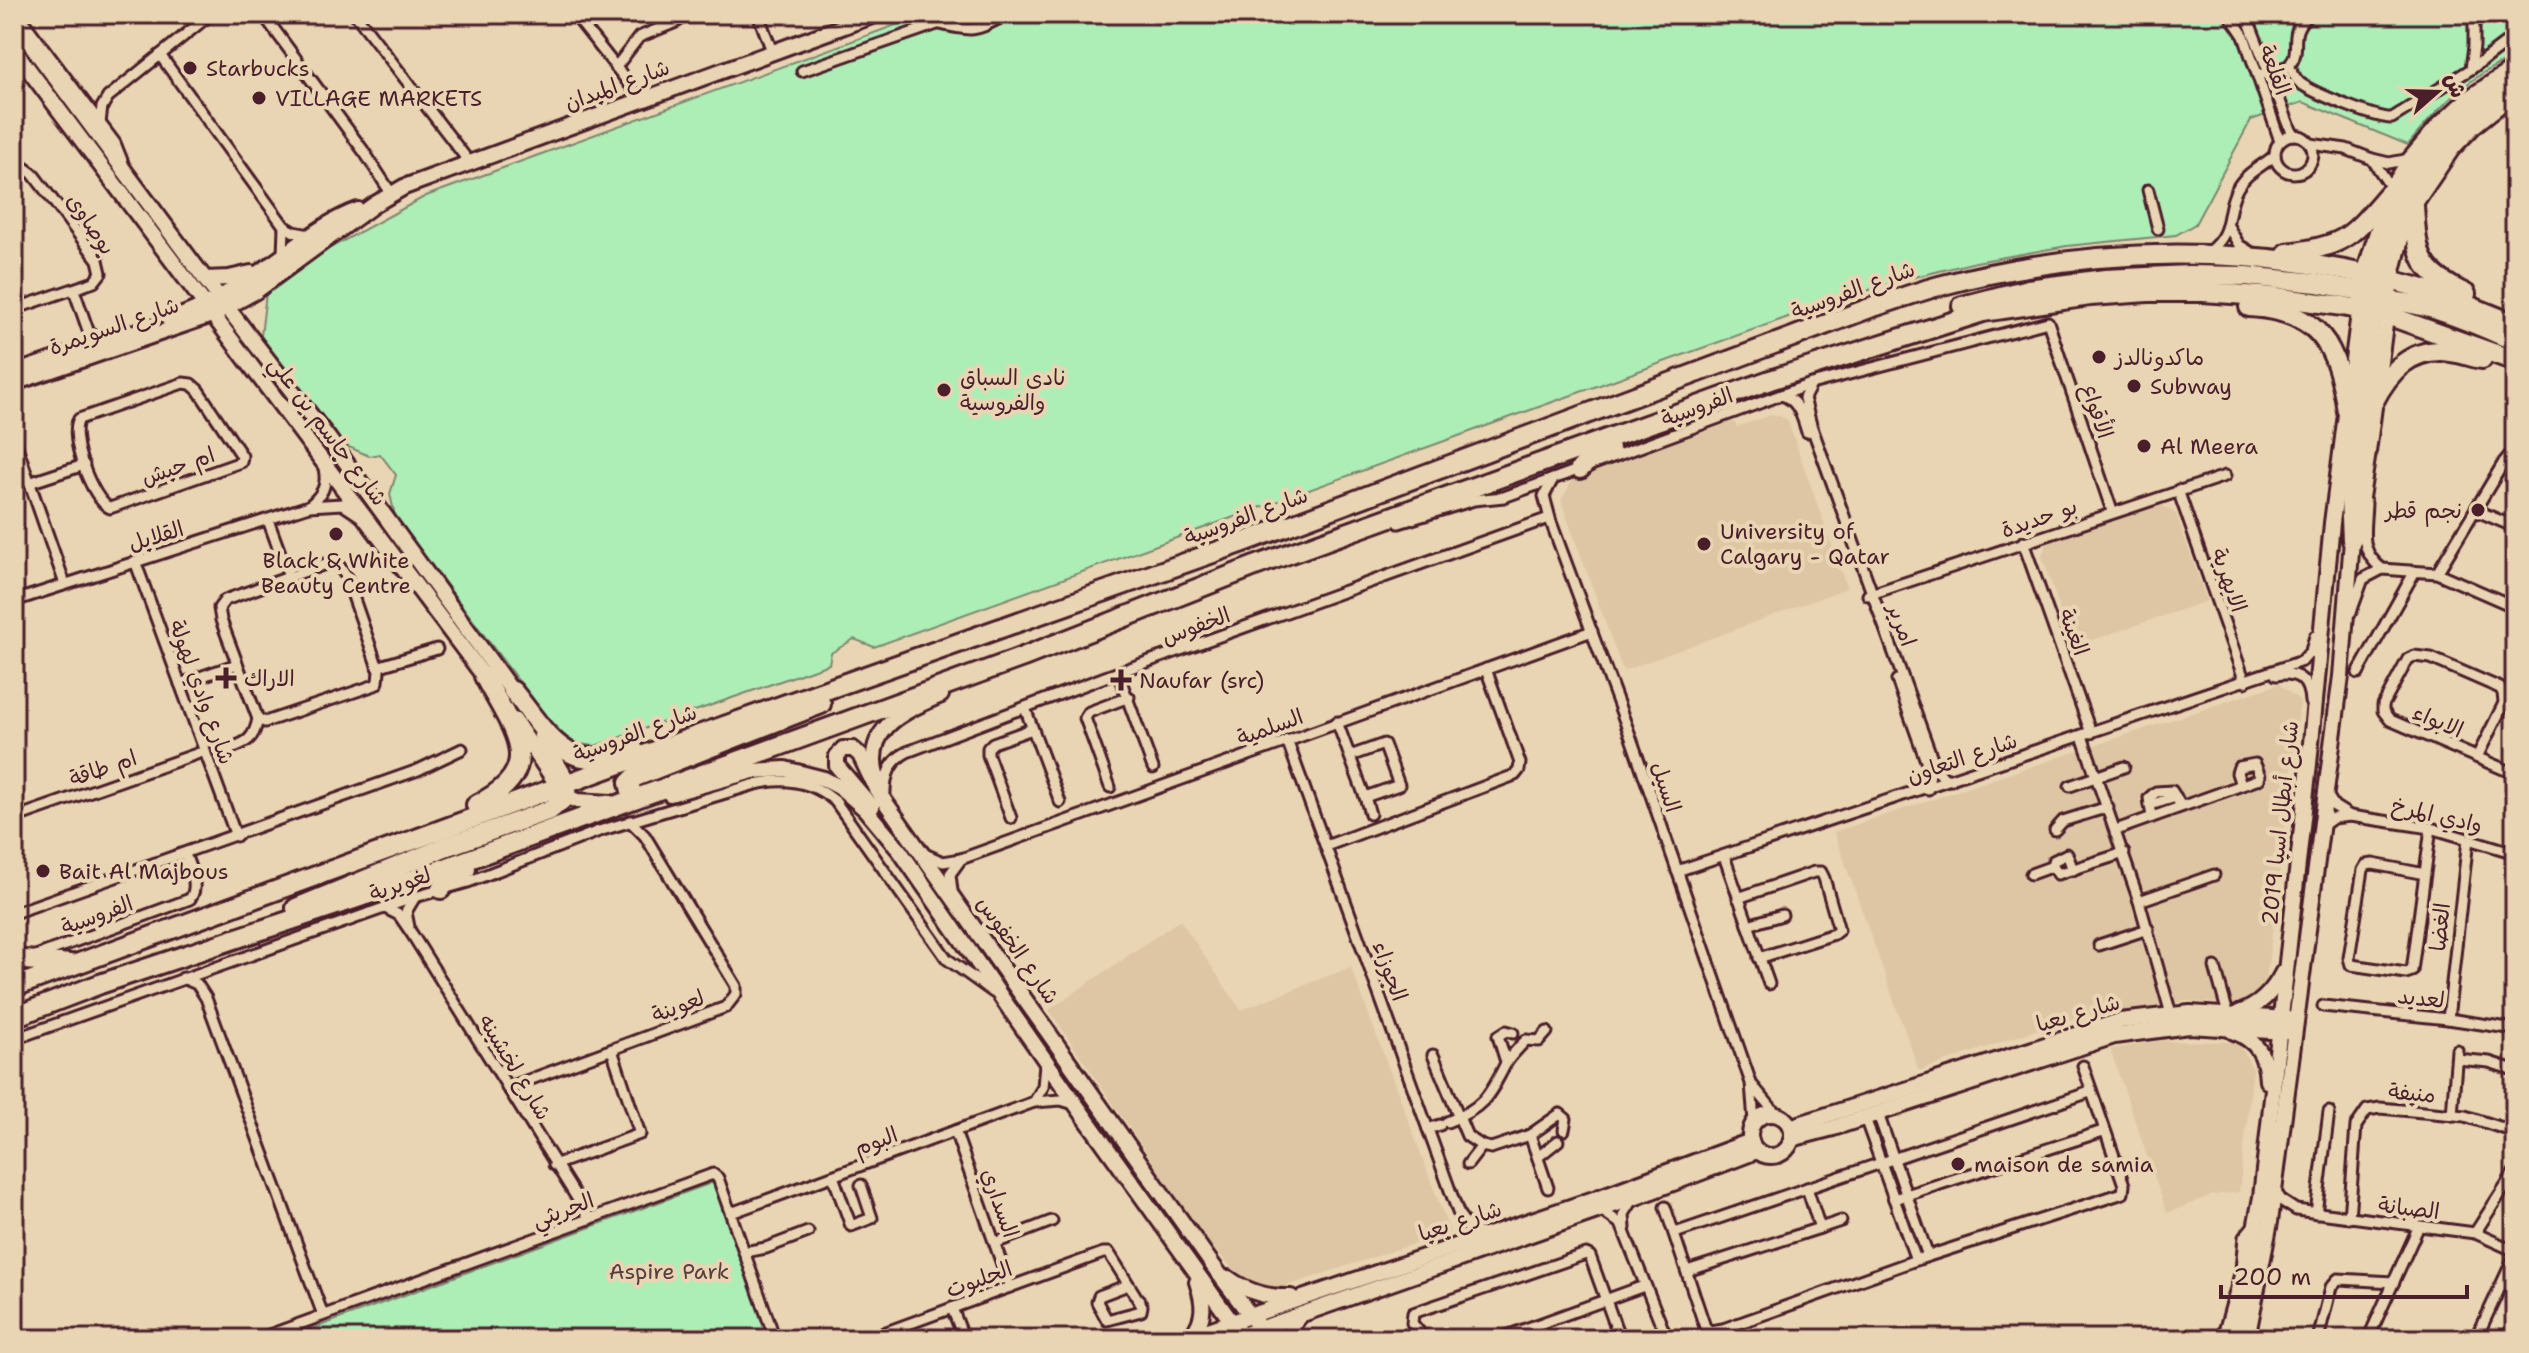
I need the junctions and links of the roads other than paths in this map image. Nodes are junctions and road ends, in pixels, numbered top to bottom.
1 (18, 14) edge
2 (211, 14) edge
3 (263, 14) edge
4 (355, 14) edge
5 (574, 14) edge
6 (689, 14) edge
7 (758, 14) edge
8 (877, 14) edge
9 (966, 14) edge
10 (1008, 14) edge
11 (2229, 14) edge
12 (2246, 14) edge
13 (2309, 14) edge
14 (2474, 14) edge
15 (674, 18) edge
16 (14, 22) edge
17 (937, 23) junction
18 (2515, 36) edge
19 (14, 50) edge
20 (772, 51) junction
21 (160, 55) junction
22 (2289, 66) junction
23 (616, 67) junction
24 (2515, 67) edge
25 (2471, 69) junction
26 (802, 71) dead end
27 (2264, 73) junction
28 (2515, 75) edge
29 (2514, 93) edge
30 (108, 97) junction
31 (81, 98) junction
32 (642, 100) junction
33 (101, 124) junction
34 (2293, 135) junction
35 (2280, 141) junction
36 (2310, 144) junction
37 (2331, 148) junction
38 (2275, 155) junction
39 (2372, 159) junction
40 (2410, 159) junction
41 (2312, 160) junction
42 (470, 163) junction
43 (2280, 166) junction
44 (14, 168) edge
45 (2258, 169) junction
46 (125, 170) junction
47 (2148, 190) dead end
48 (2390, 191) junction
49 (391, 193) junction
50 (375, 204) junction
51 (2414, 205) junction
52 (284, 226) junction
53 (2228, 226) junction
54 (2158, 229) dead end
55 (310, 235) junction
56 (2206, 254) junction
57 (283, 256) junction
58 (2260, 256) junction
59 (263, 270) junction
60 (205, 279) junction
61 (187, 282) junction
62 (74, 290) junction
63 (256, 291) junction
64 (2375, 295) junction
65 (224, 302) junction
66 (2029, 304) junction
67 (14, 309) edge
68 (208, 310) junction
69 (2515, 321) edge
70 (177, 323) junction
71 (246, 331) junction
72 (89, 333) junction
73 (232, 340) junction
74 (1892, 340) junction
75 (106, 341) junction
76 (2515, 341) edge
77 (80, 350) junction
78 (2510, 359) edge
79 (15, 380) edge
80 (1811, 384) junction
81 (1775, 387) junction
82 (2373, 403) junction
83 (2347, 411) junction
84 (14, 438) edge
85 (2368, 452) junction
86 (2513, 454) edge
87 (322, 458) junction
88 (84, 465) junction
89 (1580, 469) joint
90 (2225, 476) dead end
91 (1553, 479) junction
92 (29, 483) junction
93 (1522, 490) junction
94 (2178, 490) junction
95 (1545, 503) junction
96 (309, 506) junction
97 (2475, 510) junction
98 (2112, 511) junction
99 (1549, 518) junction
100 (268, 520) junction
101 (2332, 523) junction
102 (369, 524) junction
103 (2515, 527) edge
104 (1360, 530) junction
105 (2352, 540) junction
106 (2023, 542) junction
107 (135, 561) junction
108 (2382, 569) junction
109 (2414, 573) junction
110 (2437, 573) junction
111 (289, 577) junction
112 (65, 584) junction
113 (1869, 595) junction
114 (14, 601) edge
115 (2515, 607) edge
116 (2346, 627) junction
117 (1592, 631) junction
118 (437, 649) dead end
119 (1023, 657) junction
120 (237, 664) junction
121 (903, 664) junction
122 (378, 669) junction
123 (1486, 669) junction
124 (1118, 673) junction
125 (2358, 673) dead end
126 (484, 676) junction
127 (2257, 678) junction
128 (2245, 682) junction
129 (180, 684) junction
130 (513, 691) junction
131 (1129, 697) junction
132 (1025, 708) junction
133 (258, 719) junction
134 (1337, 722) junction
135 (1032, 729) junction
136 (2086, 734) junction
137 (696, 736) junction
138 (1287, 740) junction
139 (462, 749) dead end
140 (205, 751) junction
141 (221, 752) dead end
142 (1350, 756) junction
143 (2477, 757) junction
144 (2309, 764) junction
145 (2124, 767) dead end
146 (553, 768) junction
147 (1153, 768) dead end
148 (2515, 774) edge
149 (2096, 777) junction
150 (1951, 780) junction
151 (2241, 785) dead end
152 (2070, 786) dead end
153 (1110, 787) dead end
154 (564, 789) junction
155 (1928, 789) junction
156 (2325, 790) junction
157 (883, 796) junction
158 (1365, 797) junction
159 (635, 798) junction
160 (1060, 802) dead end
161 (2178, 802) junction
162 (2108, 807) junction
163 (659, 814) junction
164 (1370, 814) dead end
165 (2350, 816) junction
166 (2152, 817) junction
167 (14, 818) edge
168 (1011, 818) dead end
169 (630, 821) junction
170 (2431, 828) junction
171 (2319, 829) junction
172 (2055, 830) dead end
173 (2116, 830) junction
174 (236, 836) junction
175 (526, 836) junction
176 (2468, 839) junction
177 (649, 842) junction
178 (395, 845) junction
179 (1326, 846) junction
180 (900, 851) junction
181 (923, 853) junction
182 (2124, 853) junction
183 (2515, 853) edge
184 (185, 854) junction
185 (1724, 856) junction
186 (961, 859) junction
187 (2053, 866) junction
188 (2073, 870) junction
189 (1677, 871) junction
190 (2031, 874) dead end
191 (2425, 874) junction
192 (2214, 875) dead end
193 (441, 889) junction
194 (953, 896) junction
195 (415, 897) junction
196 (1738, 898) junction
197 (2139, 901) junction
198 (385, 908) junction
199 (14, 913) edge
200 (1782, 915) dead end
201 (1748, 925) junction
202 (2148, 929) junction
203 (412, 934) junction
204 (236, 938) junction
205 (2099, 945) dead end
206 (2288, 956) junction
207 (1759, 958) junction
208 (20, 962) edge
209 (76, 964) junction
210 (2215, 967) dead end
211 (211, 968) junction
212 (183, 978) junction
213 (1769, 984) dead end
214 (14, 987) edge
215 (206, 998) junction
216 (1001, 998) junction
217 (2323, 1006) dead end
218 (2171, 1014) junction
219 (14, 1017) edge
220 (2227, 1018) junction
221 (2448, 1019) junction
222 (2287, 1026) junction
223 (2515, 1029) edge
224 (1547, 1032) dead end
225 (1520, 1036) junction
226 (14, 1039) edge
227 (612, 1050) junction
228 (1042, 1054) junction
229 (1433, 1055) dead end
230 (1506, 1062) junction
231 (2083, 1066) dead end
232 (2514, 1070) edge
233 (1751, 1083) junction
234 (507, 1088) junction
235 (2090, 1092) junction
236 (1034, 1102) junction
237 (1077, 1106) junction
238 (2329, 1112) dead end
239 (2452, 1115) junction
240 (1778, 1116) junction
241 (1872, 1116) junction
242 (1459, 1117) junction
243 (1754, 1122) junction
244 (1428, 1129) junction
245 (1564, 1130) dead end
246 (955, 1131) junction
247 (2103, 1131) junction
248 (2515, 1132) edge
249 (1790, 1133) junction
250 (1530, 1135) junction
251 (1887, 1138) junction
252 (1558, 1141) dead end
253 (1874, 1143) junction
254 (1482, 1146) junction
255 (1754, 1146) junction
256 (1538, 1157) junction
257 (1894, 1159) junction
258 (1881, 1163) junction
259 (1468, 1164) dead end
260 (554, 1165) junction
261 (2515, 1171) edge
262 (833, 1176) junction
263 (861, 1185) dead end
264 (1548, 1188) dead end
265 (1807, 1188) junction
266 (2267, 1194) junction
267 (1907, 1195) junction
268 (1634, 1198) junction
269 (1894, 1199) junction
270 (1665, 1207) dead end
271 (1601, 1210) junction
272 (2296, 1210) junction
273 (731, 1213) junction
274 (2316, 1213) junction
275 (1459, 1215) junction
276 (2349, 1218) junction
277 (590, 1219) junction
278 (1052, 1221) dead end
279 (1841, 1221) dead end
280 (2270, 1222) junction
281 (2254, 1225) junction
282 (1820, 1228) junction
283 (2418, 1228) junction
284 (808, 1232) dead end
285 (1675, 1233) junction
286 (2475, 1233) junction
287 (1487, 1236) junction
288 (1628, 1239) junction
289 (995, 1243) junction
290 (1453, 1247) junction
291 (2515, 1253) edge
292 (745, 1256) junction
293 (1928, 1256) junction
294 (1916, 1260) junction
295 (1192, 1267) junction
296 (1214, 1267) junction
297 (1687, 1271) junction
298 (2394, 1282) junction
299 (1128, 1285) junction
300 (1644, 1286) junction
301 (1010, 1287) junction
302 (1311, 1294) junction
303 (1606, 1300) junction
304 (952, 1308) junction
305 (323, 1315) junction
306 (1250, 1315) junction
307 (1299, 1317) junction
308 (1231, 1322) junction
309 (895, 1329) junction
310 (1265, 1334) edge
311 (1187, 1337) edge
312 (1239, 1338) edge
313 (258, 1339) edge
314 (775, 1339) edge
315 (869, 1339) edge
316 (899, 1339) edge
317 (964, 1339) edge
318 (1289, 1339) edge
319 (1425, 1339) edge
320 (1498, 1339) edge
321 (1620, 1339) edge
322 (1667, 1339) edge
323 (2222, 1339) edge
324 (2234, 1339) edge
325 (2247, 1339) edge
326 (2318, 1339) edge
327 (2368, 1339) edge
328 (2476, 1339) edge

1 - 31 street
2 - 21 street
3 - 49 street
4 - 42 street
5 - 23 street
6 - 15 street
7 - 20 street
8 - 20 street, شارع الميدان
9 - 17 street
10 - 17 street
11 - 27 street, القلعة
12 - 27 street, القلعة
13 - 22 street
14 - 25 street
15 - 23 street
16 - 46 street, شارع جاسم بن علي
17 - 26 street
18 - 25 street
19 - 61 street, شارع جاسم بن علي
20 - 32 street, شارع الميدان
21 - 30 street
21 - 52 street
22 - 25 street
22 - 27 street
23 - 32 street
24 - 40 street
27 - 34 street, القلعة
27 - 35 street, القلعة
28 - 64 highway
29 - 51 street
30 - 31 street
30 - 33 street
31 - 33 street
32 - 42 street, شارع الميدان
33 - 46 street
34 - 35 street
34 - 36 street
35 - 38 street
36 - 37 street
36 - 41 street
37 - 39 street
37 - 41 street
38 - 43 street
38 - 45 street
39 - 40 street
39 - 48 street
40 - 48 street
41 - 43 street
42 - 49 street, شارع الميدان
43 - 45 street
44 - 62 street, بوصاوى
45 - 53 street
46 - 60 street, شارع جاسم بن علي
47 - 54 street
48 - 58 highway
48 - 64 street
49 - 50 street, شارع الميدان
50 - 55 street, شارع الميدان
50 - 63 street, شارع الميدان
51 - 64 street
51 - 69 highway
52 - 55 street
52 - 57 street
53 - 56 street
53 - 58 street
55 - 57 street, شارع الميدان
56 - 58 highway, شارع الفروسية
56 - 121 highway, شارع الفروسية
57 - 59 street, شارع الميدان
58 - 64 highway, شارع الفروسية
59 - 60 street
59 - 65 street, شارع الميدان
60 - 65 street, شارع جاسم بن علي
61 - 68 street, شارع جاسم بن علي
61 - 70 street
62 - 67 street, بوصاوى
62 - 72 street
63 - 65 street, شارع الميدان
63 - 71 street
64 - 66 highway, شارع الفروسية
64 - 69 highway, شارع الفروسية
64 - 74 highway
64 - 76 highway
64 - 78 highway, شارع الفروسية
64 - 82 street, شارع أبطال اسيا 2019
64 - 83 street, شارع أبطال اسيا 2019
64 - 105 highway
65 - 68 street, شارع السويمرة
65 - 71 street, شارع جاسم بن علي
66 - 74 highway, شارع الفروسية
66 - 83 highway
68 - 70 street, شارع السويمرة
68 - 73 street, شارع جاسم بن علي
70 - 73 street
70 - 75 street, شارع السويمرة
70 - 79 street, شارع السويمرة
71 - 130 street, شارع جاسم بن علي
72 - 75 street
72 - 77 street
73 - 87 street, شارع جاسم بن علي
74 - 81 highway, شارع الفروسية
75 - 77 street, شارع السويمرة
77 - 79 street, شارع السويمرة
78 - 82 highway
80 - 81 street
80 - 98 street, الأقواع
80 - 113 street, امرير
81 - 89 highway
81 - 104 highway, شارع الفروسية
81 - 113 street, امرير
82 - 85 street, شارع أبطال اسيا 2019
83 - 101 street, شارع أبطال اسيا 2019
84 - 92 street
85 - 105 street, شارع أبطال اسيا 2019
85 - 108 street
86 - 97 street
87 - 96 street
87 - 102 street, شارع جاسم بن علي
88 - 88 street, ام حيش
88 - 92 street
89 - 91 street
90 - 94 street, بو حديدة
91 - 93 street
91 - 95 street
92 - 112 street
93 - 95 street
93 - 104 street
94 - 98 street, بو حديدة
94 - 128 street, الابهرية
95 - 99 street, السيل
96 - 100 street, القلايل
96 - 102 street, القلايل
97 - 103 street
97 - 110 street
98 - 106 street, بو حديدة
99 - 117 street, السيل
99 - 124 street, الخفوس
100 - 107 street, القلايل
100 - 111 street
101 - 127 street, شارع التعاون
101 - 144 street, شارع أبطال اسيا 2019
102 - 126 street, شارع جاسم بن علي
104 - 119 highway, شارع الفروسية
105 - 116 street, شارع أبطال اسيا 2019
106 - 113 street, بو حديدة
106 - 136 street, الغينة
107 - 112 street, القلايل
107 - 129 street, شارع وادي لهولة
108 - 109 street
108 - 116 street
109 - 110 street
109 - 125 street
110 - 115 street
111 - 120 street
111 - 122 street
112 - 114 street, القلايل
113 - 150 street, امرير
113 - 155 street, امرير
116 - 156 street, شارع أبطال اسيا 2019
117 - 123 street, السلمية
117 - 189 street, السيل
118 - 122 street
119 - 157 street, شارع الخفوس
119 - 159 highway, شارع الفروسية
120 - 129 street
120 - 133 street
121 - 137 highway, شارع الفروسية
121 - 159 highway
122 - 133 street
123 - 134 street, السلمية
123 - 179 street
124 - 131 street
124 - 132 street, الخفوس
126 - 146 street, شارع جاسم بن علي
126 - 178 highway
127 - 128 street, شارع التعاون
127 - 144 street, شارع التعاون
128 - 136 street, شارع التعاون
129 - 140 street, شارع وادي لهولة
130 - 137 highway
130 - 146 street, شارع جاسم بن علي
131 - 147 street
131 - 153 street
132 - 135 street
132 - 157 street, الخفوس
133 - 141 street
134 - 138 street, السلمية
134 - 142 street
135 - 160 street
135 - 168 street
136 - 149 street, الغينة
136 - 150 street, شارع التعاون
137 - 154 highway, شارع الفروسية
138 - 179 street, الجوزاء
138 - 186 street, السلمية
139 - 174 street
140 - 167 street, ام طاقة
140 - 174 street, شارع وادي لهولة
142 - 158 street
142 - 158 street
143 - 143 street, الابواء
143 - 148 street, الابواء
144 - 206 street, شارع أبطال اسيا 2019
145 - 149 street
146 - 154 street, شارع جاسم بن علي
149 - 152 street
149 - 162 street, الغينة
150 - 155 street, شارع التعاون
151 - 161 street
154 - 159 street
154 - 178 highway, شارع الفروسية
154 - 204 highway
155 - 185 street, شارع التعاون
156 - 165 street
156 - 171 street, شارع أبطال اسيا 2019
157 - 180 street
157 - 181 street, شارع الخفوس
158 - 164 street
159 - 175 highway, شارع الفروسية
159 - 180 street, شارع الخفوس
161 - 166 street
161 - 166 street
162 - 172 street
162 - 173 street, الغينة
163 - 169 street
163 - 177 street
163 - 216 street
165 - 170 street, وادي المرخ
165 - 171 street
166 - 173 street
169 - 177 street, لعوينة
169 - 193 street, لغويرية
170 - 176 street, وادي المرخ
170 - 191 street
171 - 222 street, شارع أبطال اسيا 2019
173 - 182 street, الغينة
174 - 184 street
175 - 193 highway
175 - 204 highway, شارع الفروسية
176 - 183 street, وادي المرخ
176 - 221 street, الغضا
177 - 227 street, لعوينة
178 - 209 highway, شارع الفروسية
179 - 244 street, الجوزاء
180 - 216 street, شارع الخفوس
181 - 186 street, السلمية
181 - 194 street, شارع الخفوس
182 - 188 street
182 - 197 street, الغينة
184 - 199 street
184 - 208 street, الفروسية
185 - 189 street, شارع التعاون
185 - 196 street
186 - 194 street
187 - 188 street
187 - 188 street
187 - 190 street
189 - 233 street, السيل
191 - 191 street
192 - 197 street
193 - 195 street, لغويرية
194 - 296 street, شارع الخفوس
195 - 198 street, لغويرية
195 - 203 street
196 - 201 street
196 - 207 street
197 - 202 street, الغينة
198 - 203 street, شارع لخشينه
198 - 211 street, لغويرية
200 - 201 street
201 - 207 street
202 - 205 street
202 - 218 street, الغينة
203 - 234 street, شارع لخشينه
204 - 219 highway, شارع الفروسية
206 - 220 street
206 - 222 street, شارع أبطال اسيا 2019
207 - 213 street
208 - 209 highway
209 - 214 highway, شارع الفروسية
210 - 220 street
211 - 212 street
211 - 215 street
212 - 215 street
212 - 226 street
215 - 305 street
216 - 228 street, شارع الخفوس
217 - 221 street, لعديد
218 - 220 street, شارع بعيا
218 - 249 street, شارع بعيا
220 - 222 street, شارع بعيا
220 - 241 street, شارع بعيا
220 - 266 street
221 - 223 street, لعديد
222 - 266 street, شارع أبطال اسيا 2019
224 - 225 street
225 - 230 street
225 - 230 street
227 - 234 street, لعوينة
227 - 260 street, الحريثي
228 - 236 street
228 - 237 street, شارع الخفوس
229 - 242 street
230 - 242 street
231 - 235 street
232 - 239 street
233 - 240 street, السيل
233 - 243 street, السيل
234 - 260 street, شارع لخشينه
235 - 247 street
235 - 257 street
236 - 237 street, البوم
236 - 246 street, البوم
237 - 295 street, شارع الخفوس
238 - 274 street
239 - 248 street, منيفة
239 - 276 street, منيفة
240 - 243 street
240 - 249 street
241 - 249 street, شارع بعيا
241 - 251 street
241 - 253 street
242 - 244 street
242 - 254 street
243 - 255 street
244 - 275 street, الجوزاء
245 - 250 street
246 - 262 street, البوم
246 - 289 street, السداري
247 - 267 street
247 - 293 street
249 - 255 street
250 - 254 street
250 - 256 street
251 - 253 street
251 - 257 street
252 - 256 street
253 - 258 street
254 - 259 street
255 - 268 street, شارع بعيا
255 - 287 street, شارع بعيا
256 - 264 street
257 - 258 street
257 - 267 street
258 - 265 street
258 - 269 street
260 - 277 street, شارع لخشينه
261 - 286 street
262 - 263 street
262 - 273 street, البوم
265 - 282 street
265 - 285 street
266 - 272 street
266 - 280 street, شارع أبطال اسيا 2019
266 - 281 street, شارع أبطال اسيا 2019
267 - 269 street
267 - 293 street
268 - 271 street, شارع بعيا
268 - 288 street
269 - 294 street
270 - 285 street
271 - 288 street
271 - 307 street, شارع بعيا
272 - 274 street, الصبانة
272 - 280 street
273 - 277 street, الحريثي
273 - 292 street, الحريثي
274 - 276 street, الصبانة
275 - 287 street
275 - 290 street
276 - 283 street, الصبانة
277 - 305 street, الحريثي
278 - 289 street
279 - 282 street
280 - 325 street, شارع أبطال اسيا 2019
281 - 323 street
281 - 324 street, شارع أبطال اسيا 2019
282 - 297 street
283 - 286 street, الصبانة
283 - 298 street
284 - 292 street
285 - 297 street
286 - 291 street, الصبانة
287 - 290 street, شارع بعيا
288 - 300 street
289 - 301 street, السداري
290 - 302 street, شارع بعيا
291 - 328 street
292 - 314 street, الحريثي
293 - 294 street
294 - 297 street
295 - 308 street, شارع الخفوس
295 - 311 street
296 - 302 street
296 - 306 street, شارع الخفوس
298 - 326 street
298 - 327 street
299 - 299 street
299 - 301 street, الجلبوت
300 - 303 street
300 - 322 street
301 - 304 street, الجلبوت
302 - 306 street, شارع بعيا
303 - 319 street
303 - 320 street
303 - 321 street
304 - 309 street, الجلبوت
304 - 317 street
305 - 313 street, الحريثي
306 - 308 street, شارع بعيا
306 - 310 street, شارع الخفوس
307 - 310 street, شارع بعيا
307 - 318 street
308 - 311 street, شارع بعيا
308 - 312 street, شارع الخفوس
309 - 315 street, الجلبوت
309 - 316 street
310 - 312 street, شارع بعيا

